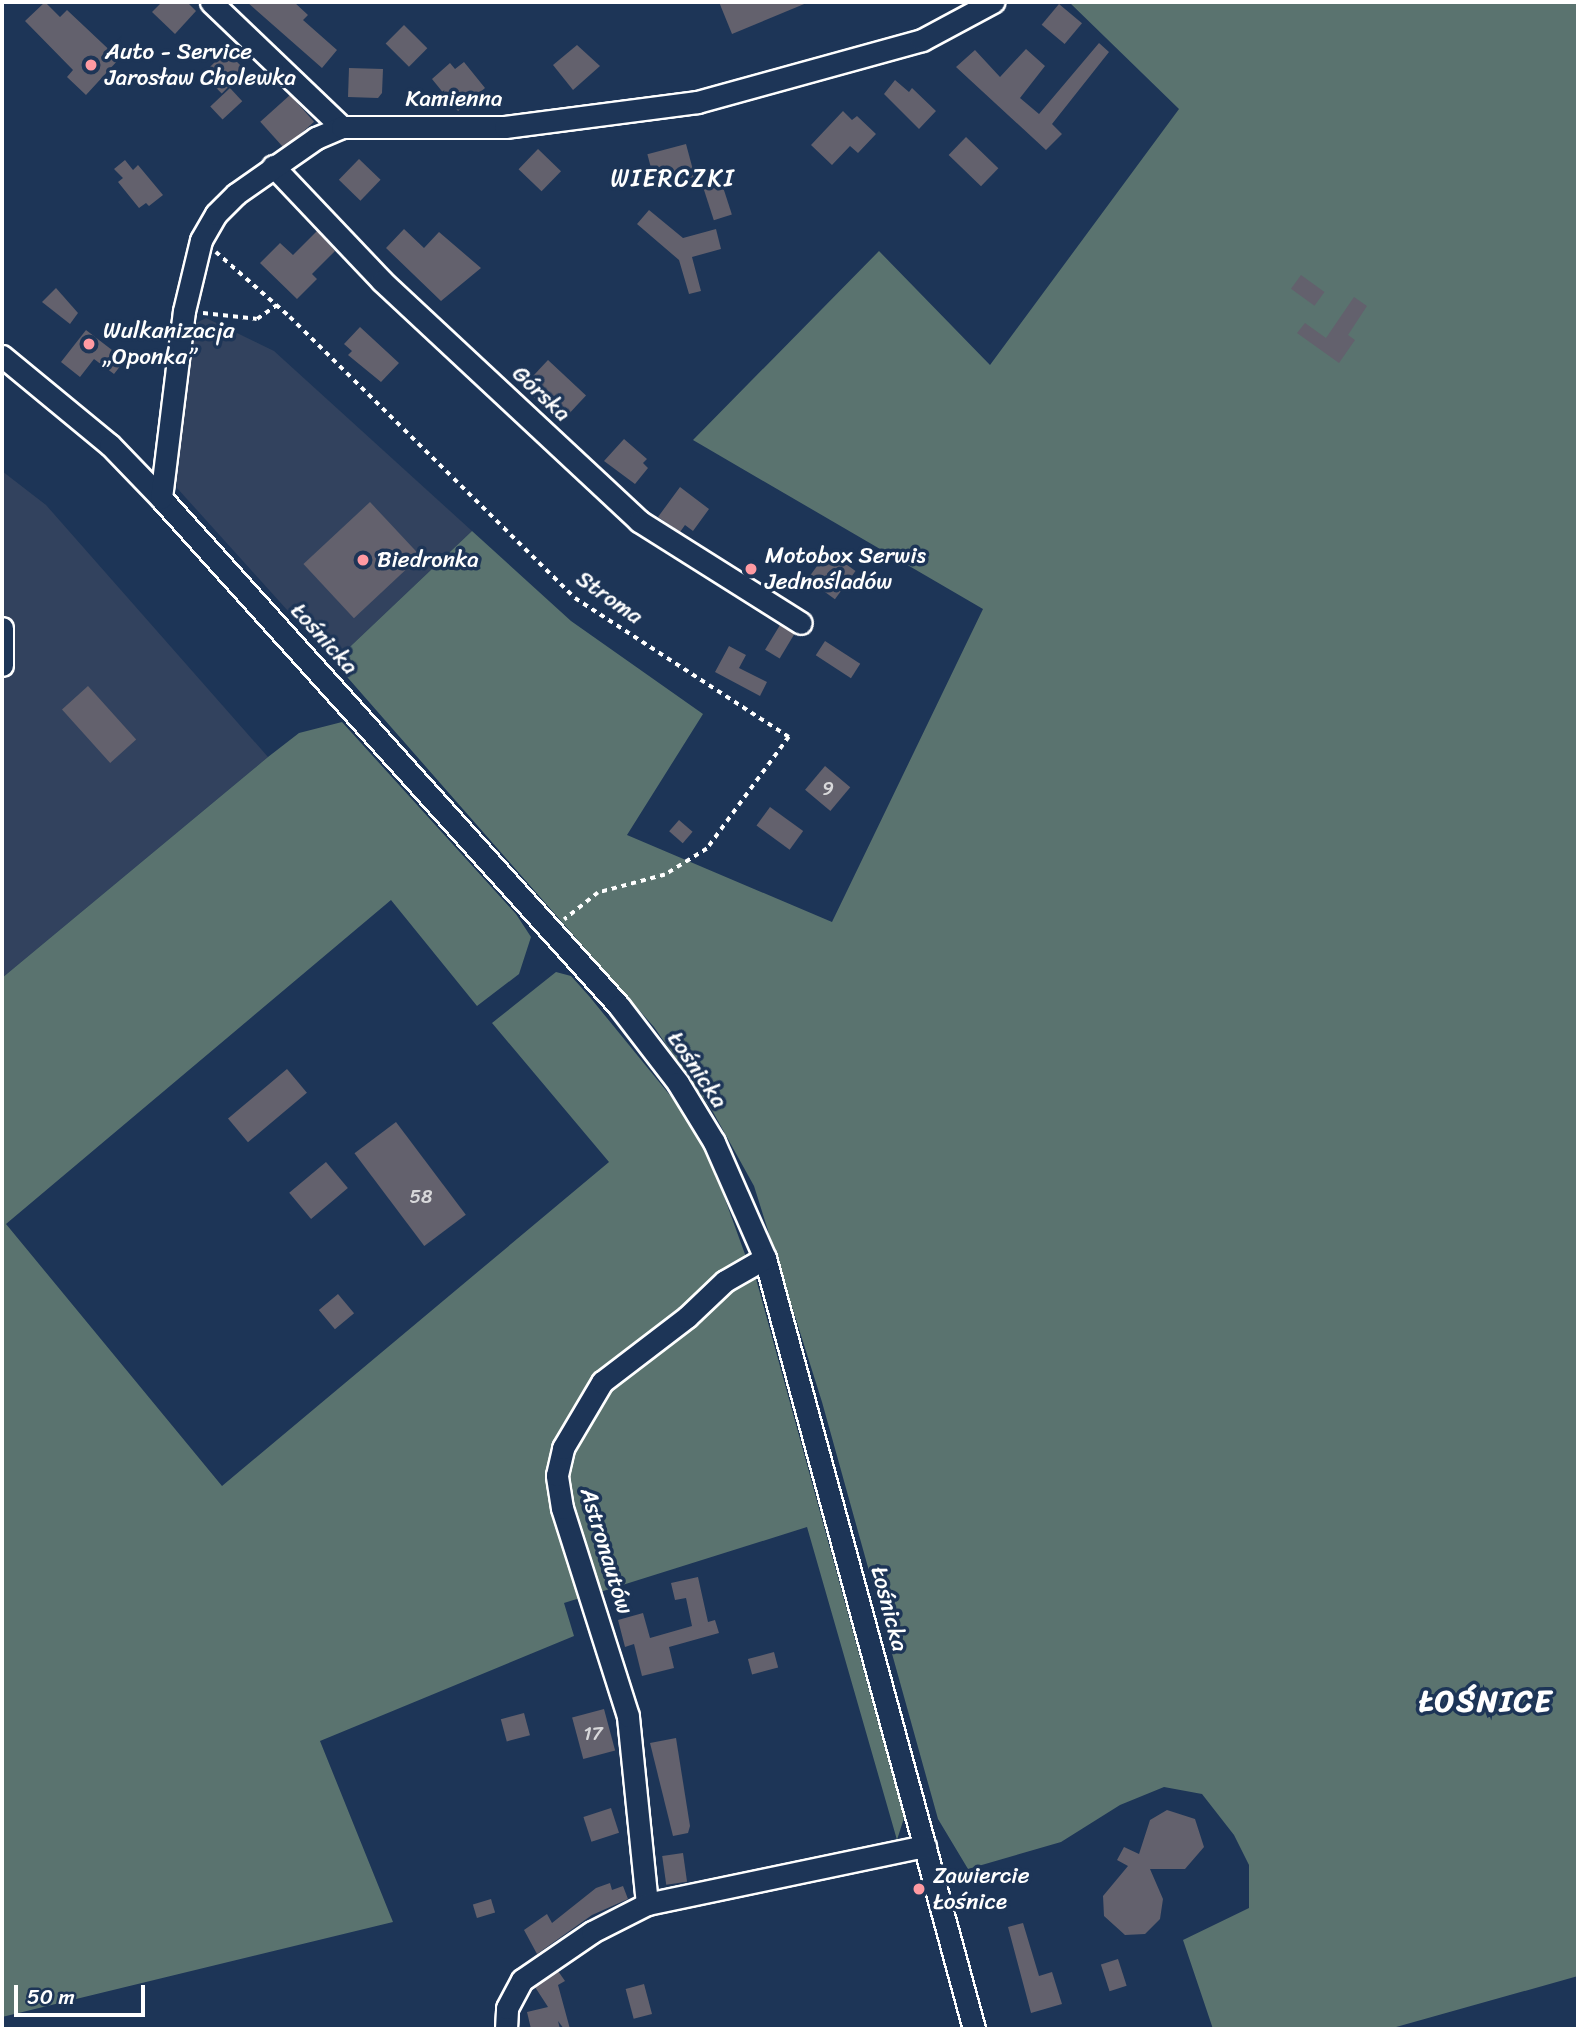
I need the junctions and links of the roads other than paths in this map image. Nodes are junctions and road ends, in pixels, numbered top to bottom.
1 (211, 2) edge
2 (993, 2) edge
3 (342, 127) junction
4 (274, 166) junction
5 (2, 355) edge
6 (161, 498) junction
7 (801, 623) dead end
8 (2, 628) edge
9 (2, 665) edge
10 (765, 1258) junction
11 (925, 1846) junction
12 (647, 1904) junction
13 (506, 2029) edge
14 (974, 2029) edge

1 - 3 street
2 - 3 street, Kamienna
3 - 4 street, Kamienna
4 - 6 street, Kamienna
4 - 7 street, Górska
5 - 6 street, Łośnicka
6 - 10 street, Łośnicka
8 - 9 street
10 - 11 street, Łośnicka
10 - 12 street, Astronautów
11 - 12 street
11 - 14 street, Łośnicka
12 - 13 street

